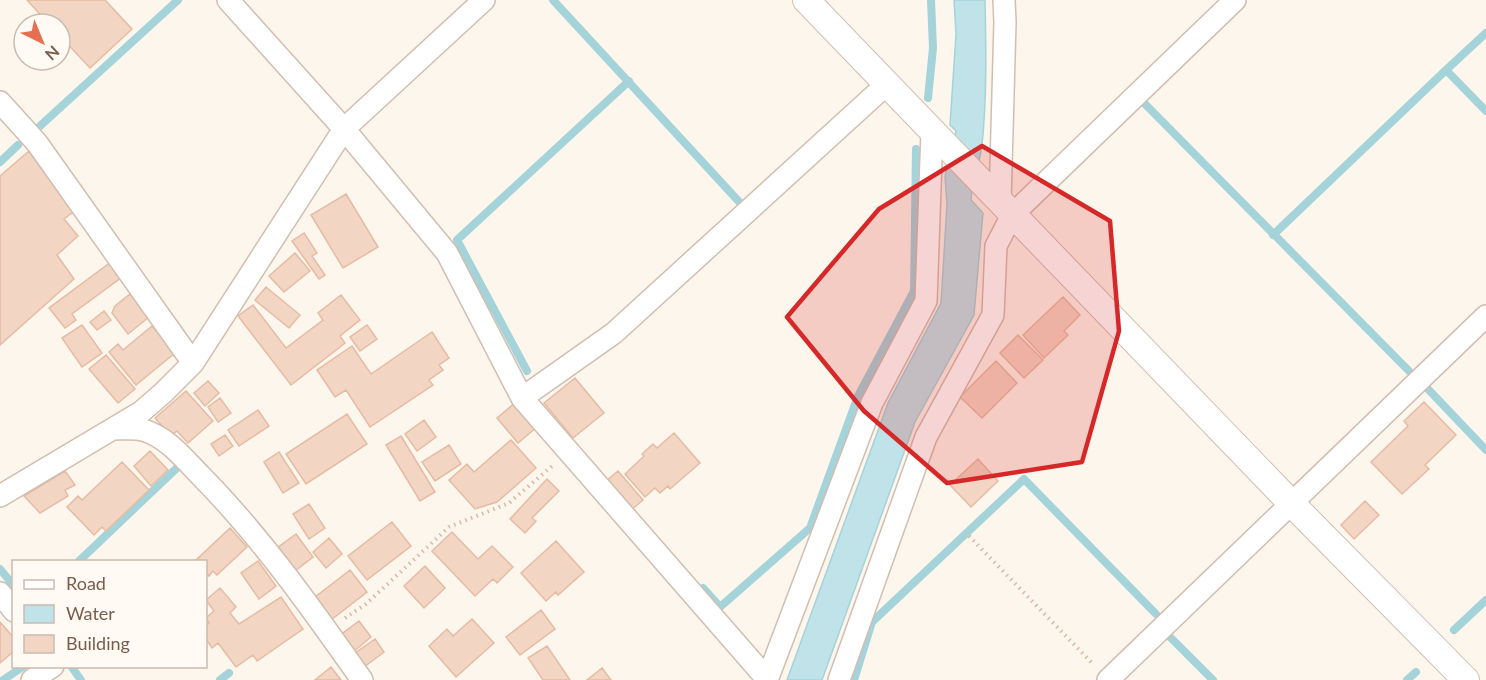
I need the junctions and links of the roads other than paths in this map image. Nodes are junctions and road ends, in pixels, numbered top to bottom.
1 (228, 0) edge
2 (484, 0) edge
3 (806, 0) edge
4 (1004, 0) edge
5 (1235, 0) edge
6 (887, 84) junction
7 (0, 102) edge
8 (344, 129) junction
9 (937, 136) junction
10 (1000, 202) junction
11 (1486, 316) edge
12 (193, 363) junction
13 (522, 398) junction
14 (110, 429) junction
15 (0, 496) edge
16 (1291, 503) junction
17 (0, 593) edge
18 (12, 608) edge
19 (51, 668) edge
20 (56, 668) edge
21 (1104, 676) edge
22 (32, 680) edge
23 (65, 680) edge
24 (363, 680) edge
25 (767, 680) edge
26 (839, 680) edge
27 (1466, 680) edge

1 - 8 street
2 - 8 street
3 - 6 street
4 - 10 street
5 - 10 street
6 - 9 street
6 - 13 street
7 - 12 street
8 - 12 street
8 - 13 street
9 - 10 street
9 - 25 street
10 - 16 street
10 - 26 street
11 - 16 street
12 - 14 street
13 - 25 street
14 - 15 street
14 - 24 street
16 - 21 street
16 - 27 street
17 - 18 street
19 - 22 street
20 - 23 street

